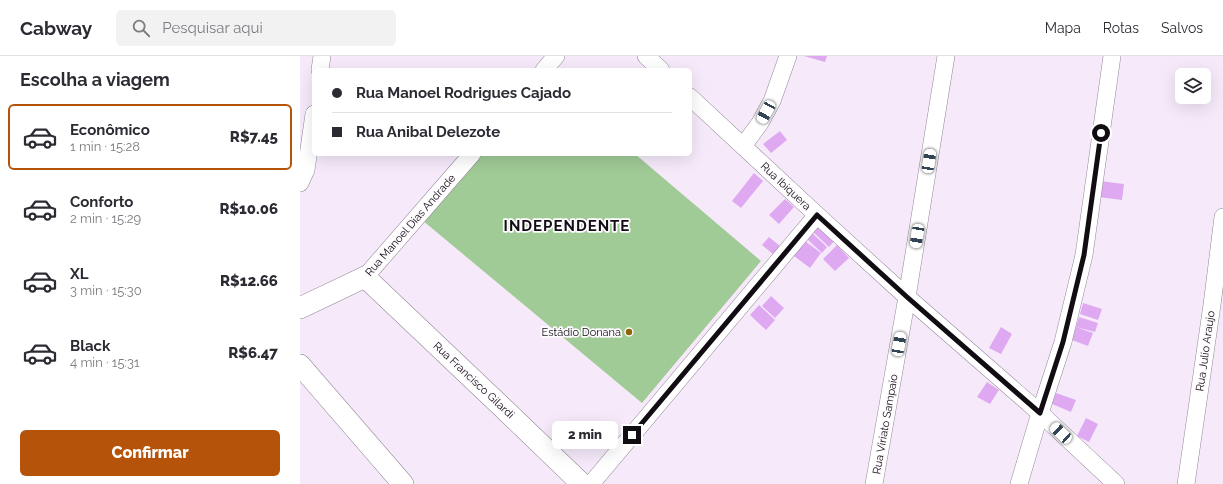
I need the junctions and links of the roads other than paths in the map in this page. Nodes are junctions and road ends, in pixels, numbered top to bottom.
1 (322, 56) edge
2 (556, 56) edge
3 (646, 56) edge
4 (788, 56) edge
5 (946, 56) edge
6 (1112, 56) edge
7 (320, 68) edge
8 (546, 68) edge
9 (659, 68) edge
10 (692, 99) edge
11 (312, 128) edge
12 (743, 146) junction
13 (470, 156) edge
14 (300, 183) edge
15 (817, 215) junction
16 (1223, 217) edge
17 (365, 277) junction
18 (907, 297) junction
19 (1217, 306) edge
20 (300, 308) edge
21 (300, 364) edge
22 (300, 387) edge
23 (1040, 413) junction
24 (385, 484) edge
25 (403, 484) edge
26 (582, 484) edge
27 (591, 484) edge
28 (874, 484) edge
29 (1020, 484) edge
30 (1116, 484) edge
31 (1186, 484) edge

1 - 7 street
2 - 8 street
3 - 9 street
4 - 12 street
5 - 18 street, Rua Viriato Sampaio
6 - 23 street
10 - 12 street, Rua Ibiquera
11 - 14 street
12 - 15 street, Rua Ibiquera
13 - 17 street, Rua Manoel Dias Andrade
15 - 18 street, Rua Ibiquera
15 - 27 street
16 - 19 street, Rua Julio Araujo
17 - 20 street, Rua Manoel Dias Andrade
17 - 26 street, Rua Francisco Gilardi
18 - 23 street, Rua Ibiquera
18 - 28 street, Rua Viriato Sampaio
19 - 31 street, Rua Julio Araujo
21 - 25 street
22 - 24 street
23 - 29 street
23 - 30 street, Rua Ibiquera

